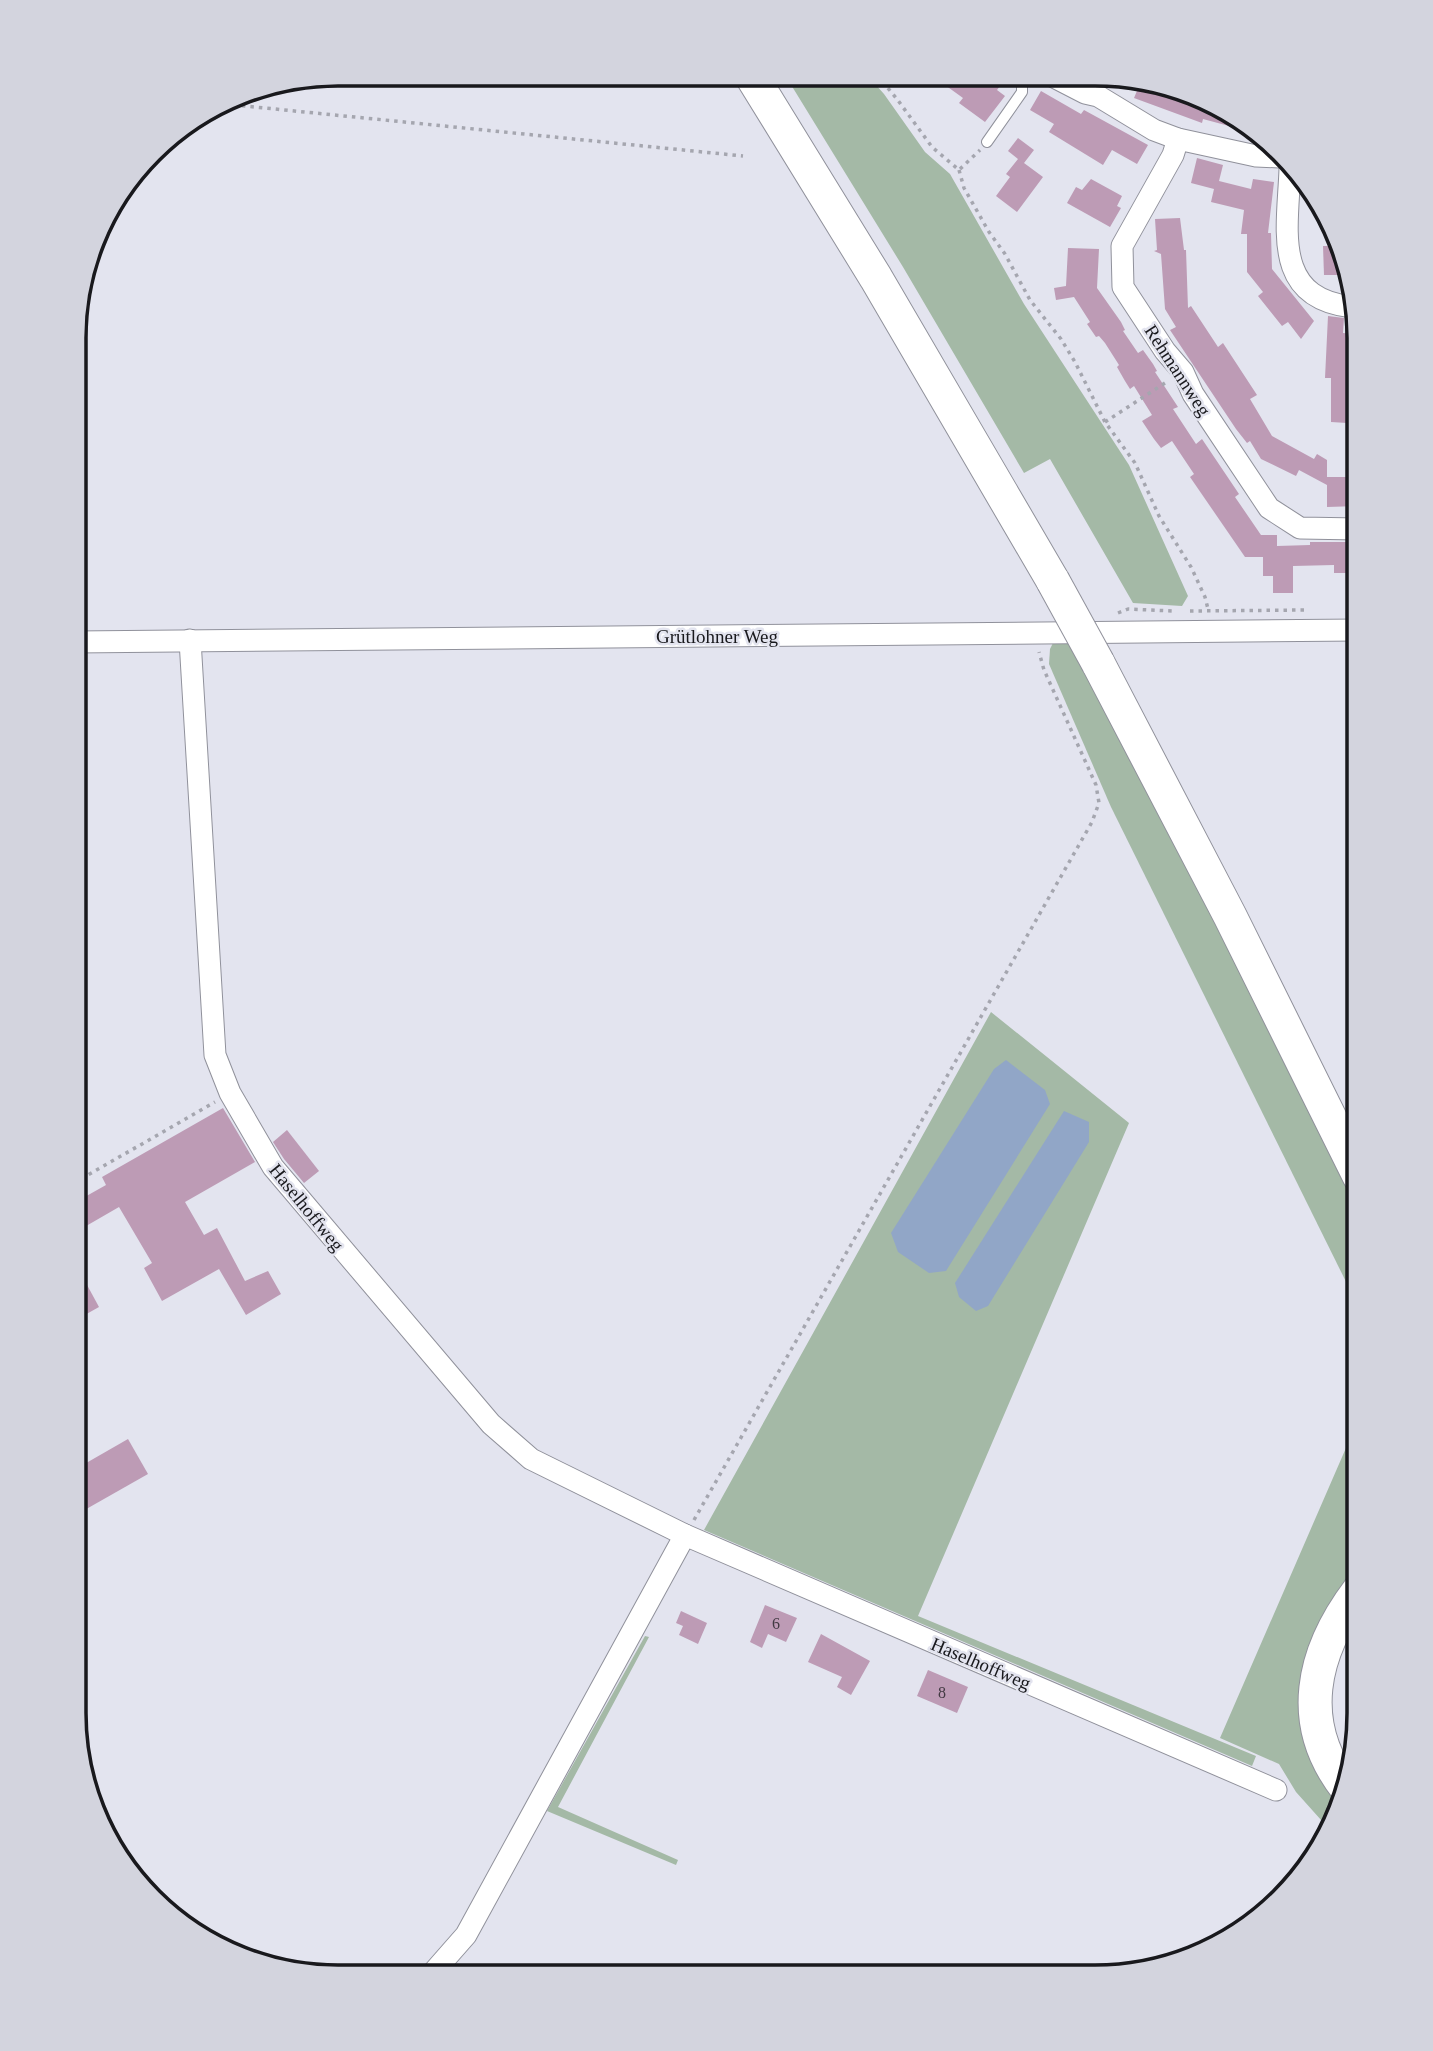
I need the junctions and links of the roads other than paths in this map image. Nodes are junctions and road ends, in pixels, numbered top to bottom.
1 (758, 86) edge
2 (776, 86) edge
3 (1022, 86) edge
4 (1071, 86) edge
5 (1178, 139) junction
6 (987, 142) road end
7 (1270, 157) edge
8 (1289, 177) edge
9 (1345, 306) edge
10 (1347, 529) edge
11 (1060, 580) junction
12 (1347, 630) edge
13 (190, 640) junction
14 (86, 642) edge
15 (1105, 661) junction
16 (1308, 1070) junction
17 (1347, 1110) edge
18 (1347, 1143) edge
19 (1347, 1151) edge
20 (685, 1535) junction
21 (1347, 1605) edge
22 (1347, 1637) edge
23 (1343, 1757) edge
24 (1339, 1777) edge
25 (1276, 1790) dead end
26 (440, 1965) edge

1 - 11 highway
2 - 11 highway
3 - 6 lane
4 - 5 street
5 - 7 street
5 - 10 street, Rehmannweg
8 - 9 street
11 - 15 highway, bridge
12 - 13 street, Grütlohner Weg
13 - 14 street, Grütlohner Weg
13 - 20 street, Haselhoffweg
15 - 16 highway
15 - 17 highway
16 - 18 highway
16 - 19 highway
20 - 25 street, Haselhoffweg
20 - 26 street
21 - 24 highway
22 - 23 highway

